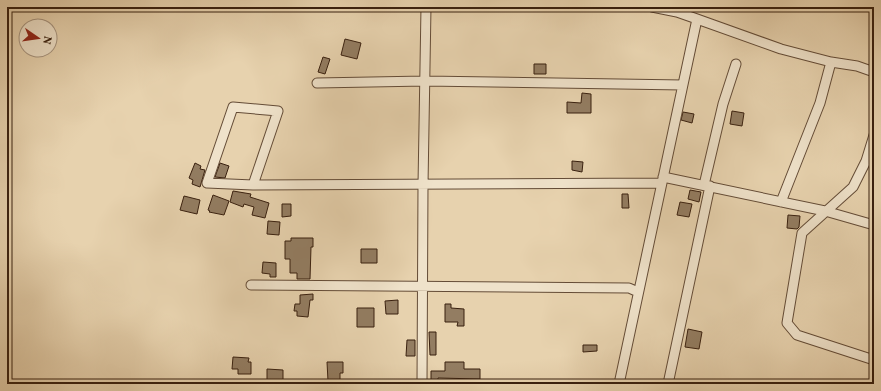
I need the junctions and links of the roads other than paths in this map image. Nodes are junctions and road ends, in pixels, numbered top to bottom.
1 (426, 7) edge
2 (652, 7) edge
3 (697, 19) junction
4 (831, 62) junction
5 (736, 64) dead end
6 (874, 72) edge
7 (425, 82) junction
8 (318, 83) dead end
9 (683, 85) junction
10 (874, 135) edge
11 (662, 180) junction
12 (254, 185) junction
13 (423, 185) junction
14 (707, 186) junction
15 (781, 202) junction
16 (824, 211) junction
17 (874, 225) edge
18 (251, 285) dead end
19 (422, 286) junction
20 (638, 292) junction
21 (874, 360) edge
22 (422, 384) edge
23 (619, 384) edge
24 (668, 384) edge

1 - 7 street
2 - 3 street
3 - 4 street
3 - 9 street
4 - 6 street
4 - 15 street
5 - 14 street
7 - 8 street
7 - 9 street
7 - 13 street
9 - 11 street
10 - 16 street
11 - 13 street
11 - 14 street
11 - 20 street
12 - 12 street
12 - 13 street
13 - 19 street
14 - 15 street
14 - 24 street
15 - 16 street
16 - 17 street
16 - 21 street
18 - 19 street
19 - 20 street
19 - 22 street
20 - 23 street

